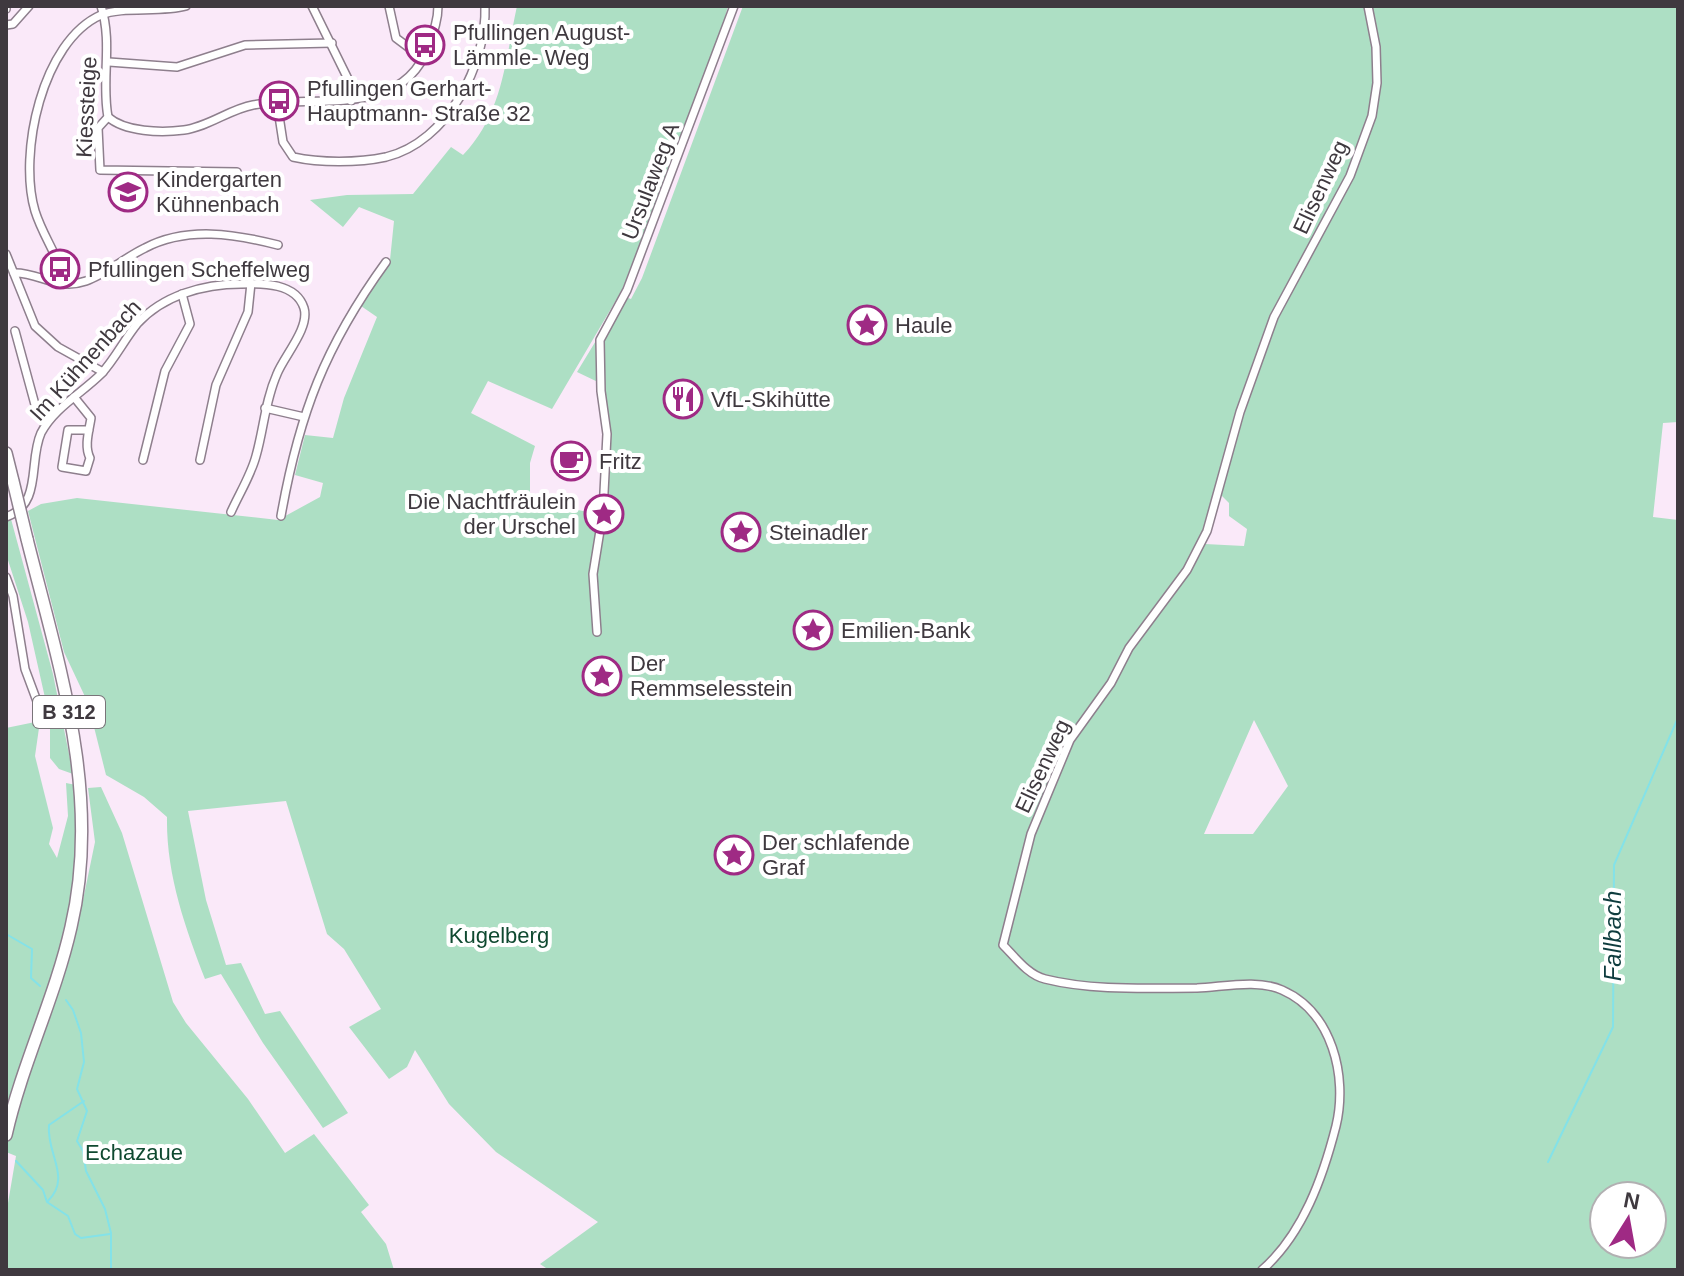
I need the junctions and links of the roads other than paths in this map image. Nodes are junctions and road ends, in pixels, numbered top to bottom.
1 (29, 6) edge
2 (186, 6) edge
3 (312, 6) edge
4 (389, 6) edge
5 (438, 6) edge
6 (485, 6) edge
7 (734, 6) edge
8 (1368, 6) edge
9 (102, 10) edge
10 (6, 25) edge
11 (332, 43) junction
12 (424, 59) junction
13 (109, 62) junction
14 (351, 101) junction
15 (277, 103) junction
16 (108, 117) junction
17 (237, 172) dead end
18 (278, 245) dead end
19 (6, 254) edge
20 (386, 262) dead end
21 (14, 273) junction
22 (251, 283) junction
23 (65, 284) junction
24 (182, 294) junction
25 (15, 331) dead end
26 (103, 372) junction
27 (74, 397) junction
28 (265, 408) junction
29 (304, 417) junction
30 (48, 421) junction
31 (89, 430) junction
32 (6, 453) edge
33 (143, 460) dead end
34 (200, 460) dead end
35 (231, 512) dead end
36 (281, 516) dead end
37 (6, 517) edge
38 (6, 577) edge
39 (597, 632) dead end
40 (44, 720) dead end
41 (6, 1135) edge
42 (1262, 1270) edge

1 - 10 street
2 - 9 street
3 - 11 street
4 - 12 street
5 - 12 street
6 - 15 street
7 - 39 street, Ursulaweg A
8 - 42 street, Elisenweg
9 - 13 street, Kiessteige
9 - 23 street
11 - 13 street
11 - 14 street
12 - 14 street
13 - 16 street, Kiessteige
14 - 15 street
15 - 16 street
16 - 17 street, Kiessteige
18 - 23 street
19 - 21 street
20 - 29 street
21 - 23 street
21 - 26 street
22 - 24 street, Im Kühnenbach
22 - 28 street, Im Kühnenbach
22 - 34 street
24 - 26 street, Im Kühnenbach
24 - 33 street
25 - 30 street
26 - 27 street, Im Kühnenbach
27 - 30 street, Im Kühnenbach
27 - 31 street
28 - 29 street
28 - 35 street, Im Kühnenbach
29 - 36 street
30 - 37 street, Im Kühnenbach
31 - 31 street
32 - 41 main road, B 312, bridge
38 - 40 street

